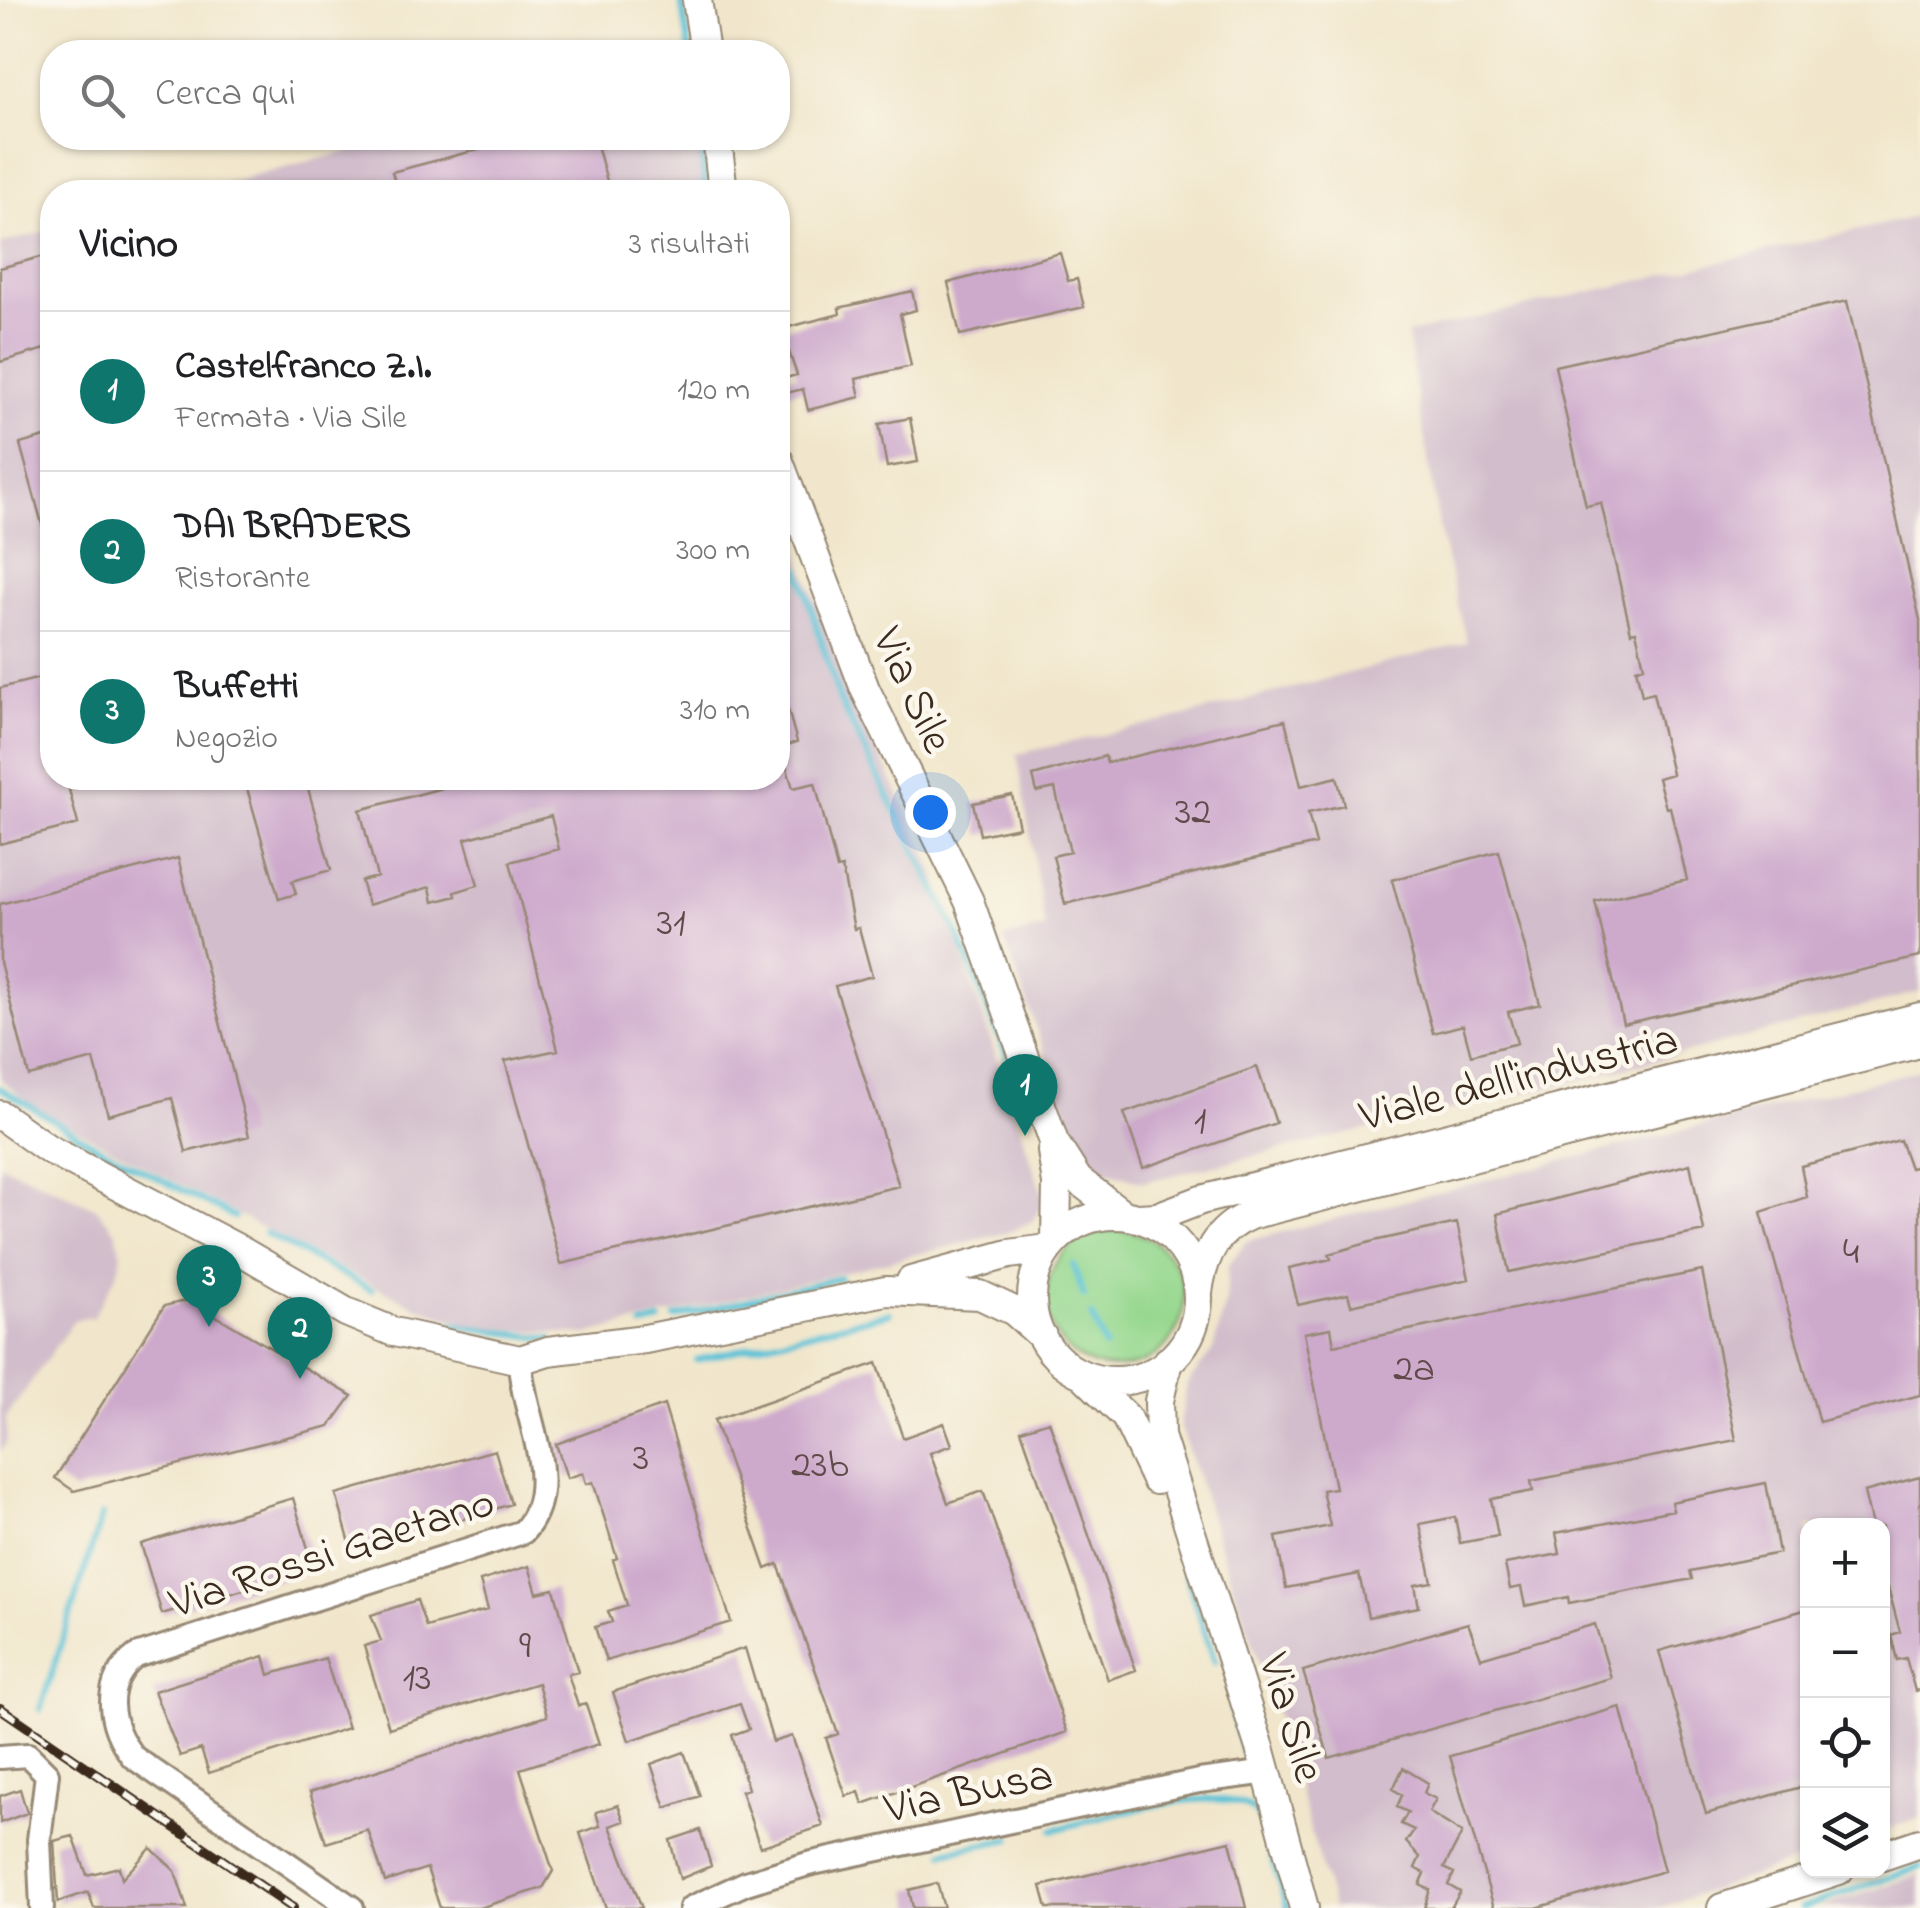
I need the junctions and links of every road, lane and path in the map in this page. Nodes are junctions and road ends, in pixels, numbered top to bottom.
1 (696, 0) edge
2 (703, 40) edge
3 (719, 150) edge
4 (722, 180) edge
5 (790, 491) edge
6 (1920, 1017) edge
7 (1920, 1043) edge
8 (0, 1115) edge
9 (1045, 1120) junction
10 (0, 1135) edge
11 (48, 1150) junction
12 (1131, 1216) junction
13 (1052, 1244) junction
14 (886, 1291) junction
15 (1198, 1292) junction
16 (1042, 1336) junction
17 (520, 1360) junction
18 (1168, 1361) junction
19 (1080, 1373) junction
20 (1198, 1559) junction
21 (0, 1757) edge
22 (1268, 1772) junction
23 (1920, 1843) edge
24 (1890, 1853) edge
25 (1814, 1878) edge
26 (1304, 1906) edge
27 (42, 1908) edge
28 (352, 1908) edge
29 (691, 1908) edge
30 (1722, 1908) edge

1 - 2 street
3 - 4 street
5 - 9 street, Via Sile
6 - 12 street, Viale dell'industria
7 - 15 street, Viale dell'industria
8 - 11 street
9 - 12 street, Via Sile
9 - 13 street, Via Sile
10 - 11 street
11 - 17 street
12 - 13 street
12 - 15 street
13 - 14 street
13 - 16 street
14 - 16 street
14 - 17 street
15 - 18 street
16 - 19 street
17 - 28 street, Via Rossi Gaetano
18 - 19 street
18 - 20 street, Via Sile
19 - 20 street, Via Sile
20 - 22 street, Via Sile
21 - 27 street
22 - 26 street, Via Sile
22 - 29 street, Via Busa
23 - 24 street
25 - 30 street

